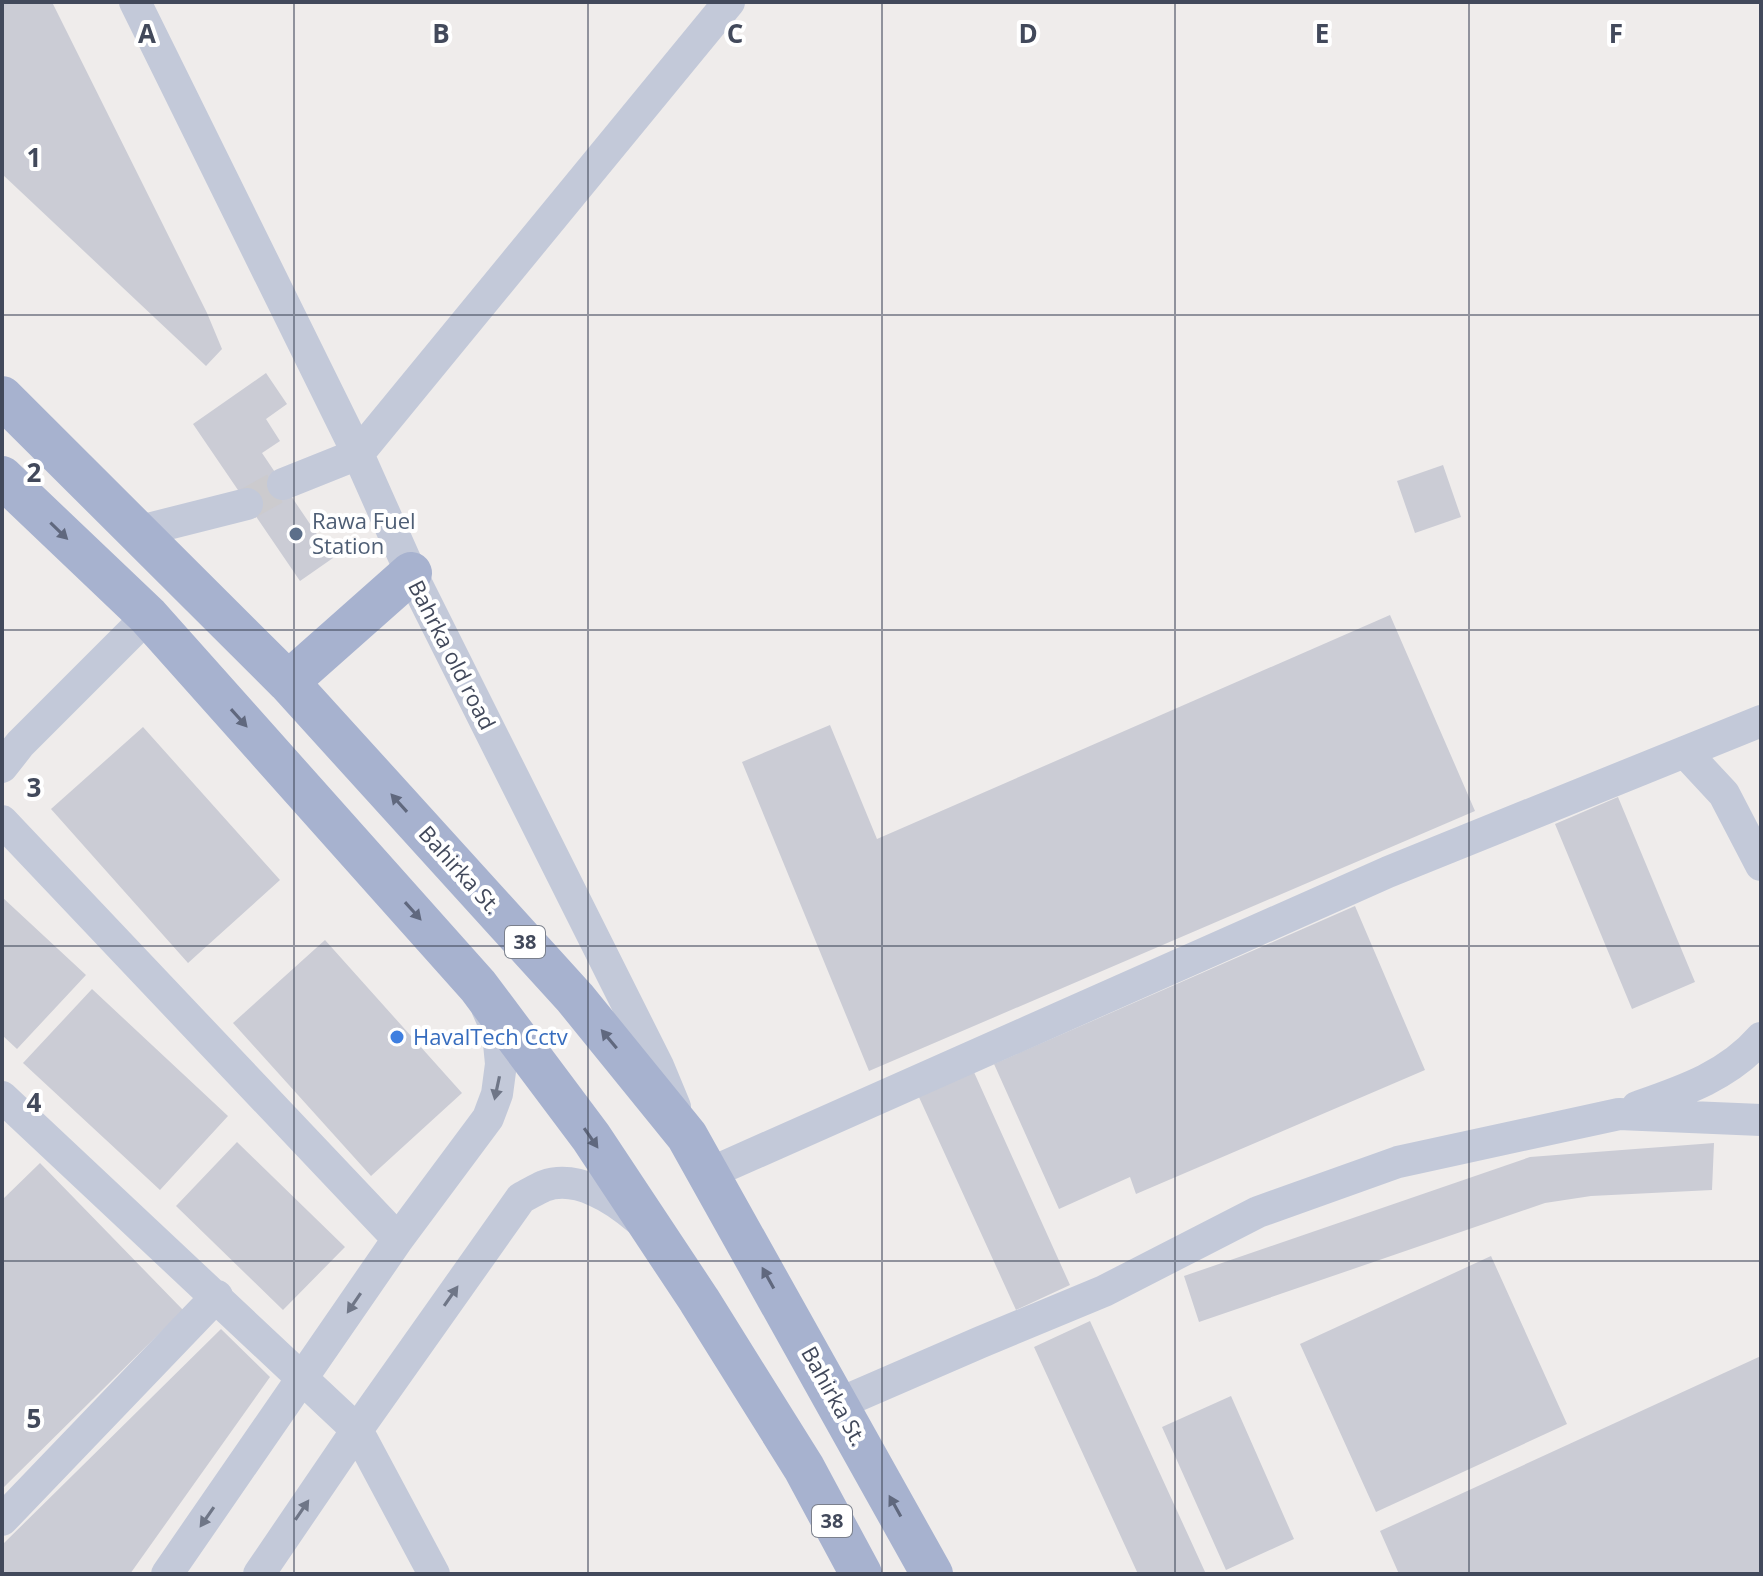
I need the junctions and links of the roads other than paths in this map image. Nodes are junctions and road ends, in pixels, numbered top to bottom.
1 (135, 2) edge
2 (729, 2) edge
3 (2, 397) edge
4 (358, 454) junction
5 (2, 477) edge
6 (283, 484) tunnel mouth
7 (247, 504) tunnel mouth
8 (136, 532) junction
9 (411, 573) junction
10 (148, 616) junction
11 (288, 682) junction
12 (1761, 721) edge
13 (1685, 752) junction
14 (2, 767) edge
15 (2, 821) edge
16 (1761, 865) edge
17 (478, 986) junction
18 (1761, 1038) edge
19 (1619, 1114) junction
20 (8, 1115) edge
21 (1761, 1120) edge
22 (687, 1136) junction
23 (710, 1173) junction
24 (650, 1229) junction
25 (398, 1239) junction
26 (217, 1296) junction
27 (303, 1379) junction
28 (838, 1404) junction
29 (357, 1430) junction
30 (2, 1520) edge
31 (167, 1574) edge
32 (259, 1574) edge
33 (434, 1574) edge
34 (861, 1574) edge
35 (932, 1574) edge

1 - 4 street, Bahrka old road
2 - 4 street
3 - 8 main road, Bahirka St. / 38
4 - 6 street
4 - 9 street, Bahrka old road
5 -> 10 main road, 38
7 - 8 street
8 - 11 main road, Bahirka St. / 38
9 - 11 main road
9 - 22 street, Bahrka old road
10 - 14 street
10 -> 17 main road, 38
22 -> 11 main road, Bahirka St. / 38
12 - 13 street
13 - 16 street
13 - 23 street
15 - 25 street
17 -> 24 main road, 38
17 -> 25 street
18 - 19 street
19 - 21 street
19 - 28 street
20 - 26 street
22 - 23 main road, Bahirka St. / 38
28 -> 23 main road, Bahirka St. / 38
29 -> 24 street
24 - 34 main road, 38
25 -> 27 street
26 - 27 street
26 - 30 street
27 - 29 street
27 -> 31 street
35 -> 28 main road, Bahirka St. / 38
32 -> 29 street
29 - 33 street

